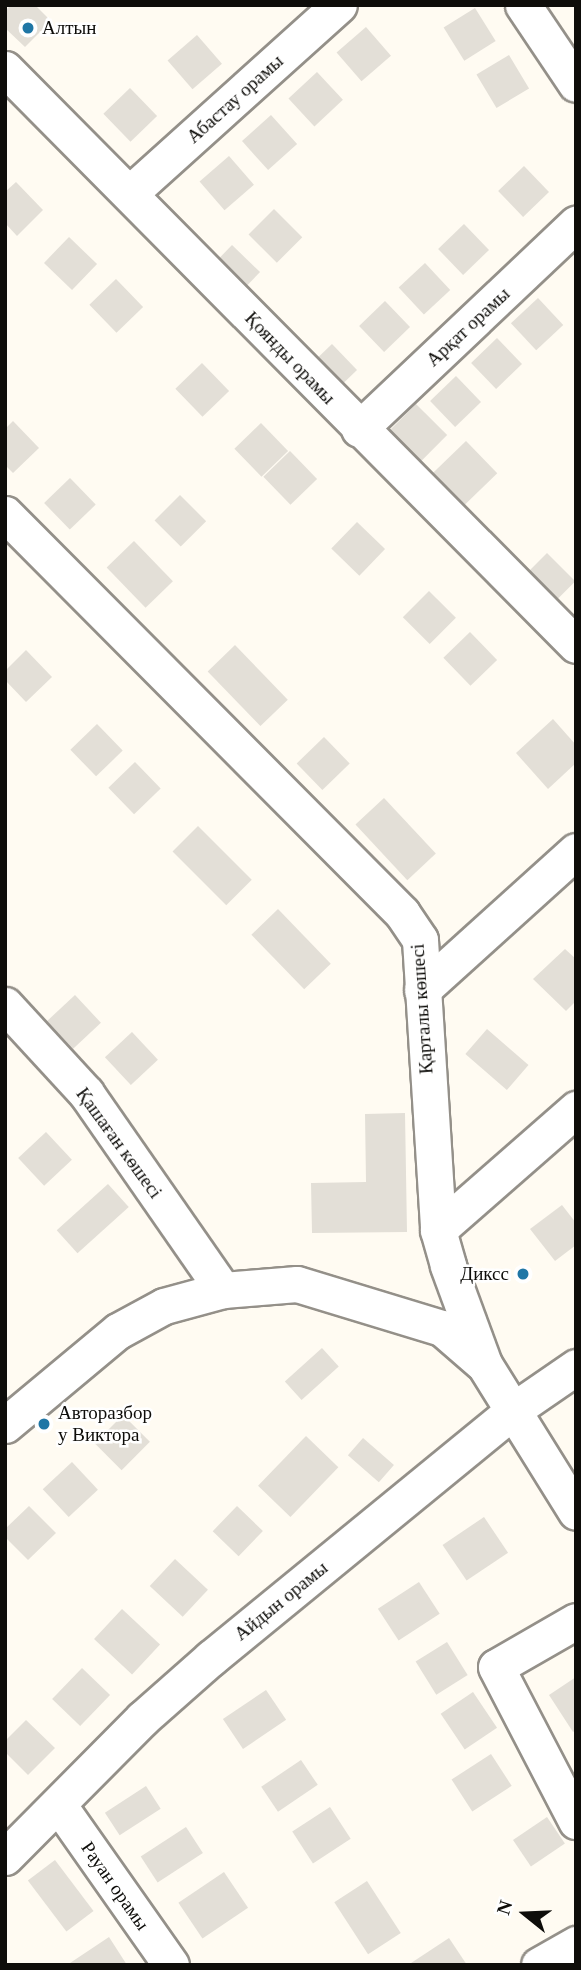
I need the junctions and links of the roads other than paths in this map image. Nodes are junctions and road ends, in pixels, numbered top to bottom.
1 (339, 5) edge
2 (523, 5) edge
3 (5, 69) edge
4 (576, 84) edge
5 (130, 193) junction
6 (576, 224) edge
7 (359, 429) junction
8 (5, 514) edge
9 (576, 645) edge
10 (576, 851) edge
11 (422, 990) junction
12 (5, 1004) edge
13 (576, 1108) edge
14 (438, 1230) junction
15 (223, 1290) junction
16 (484, 1364) junction
17 (576, 1367) edge
18 (515, 1409) junction
19 (5, 1425) edge
20 (576, 1512) edge
21 (576, 1621) edge
22 (60, 1807) junction
23 (576, 1821) edge
24 (5, 1857) edge
25 (576, 1944) edge
26 (171, 1965) edge
27 (539, 1965) edge

1 - 5 street, Абастау орамы
2 - 4 street
3 - 5 street, Қоянды орамы
5 - 7 street, Қоянды орамы
6 - 7 street, Арқат орамы
7 - 9 street, Қоянды орамы
8 - 11 street, Қарталы көшесі
10 - 11 street
11 - 14 street, Қарталы көшесі
12 - 15 street, Қашаған көшесі
13 - 14 street
14 - 16 street, Қарталы көшесі
15 - 16 street
15 - 19 street
16 - 18 street, Қарталы көшесі
17 - 18 street, Айдын орамы
18 - 20 street, Қарталы көшесі
18 - 22 street, Айдын орамы
21 - 23 street
22 - 24 street, Айдын орамы
22 - 26 street, Рауан орамы
25 - 27 street

